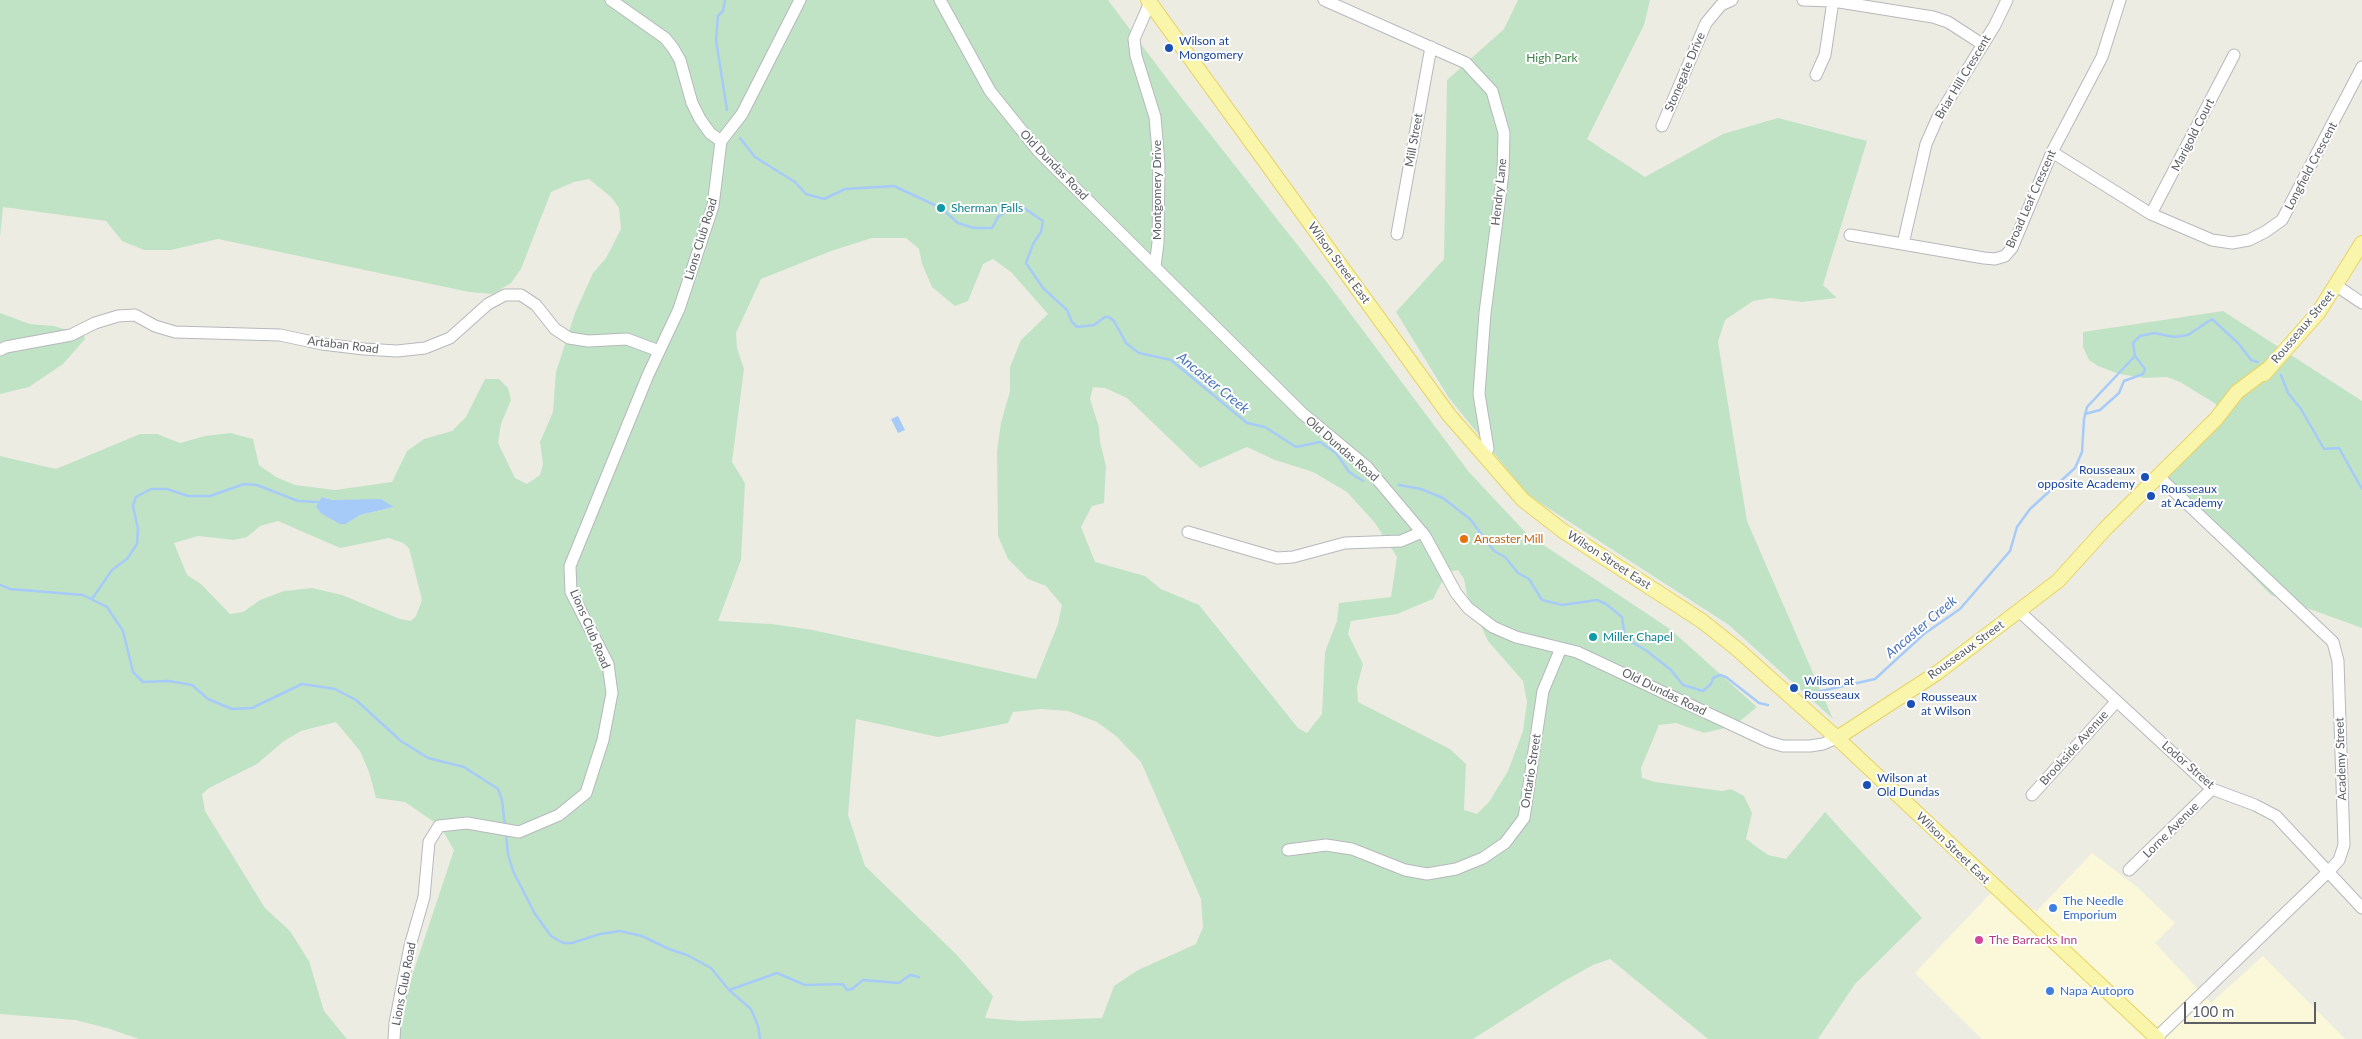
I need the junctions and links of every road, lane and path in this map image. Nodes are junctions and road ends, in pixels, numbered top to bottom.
1 (612, 0) edge
2 (800, 0) edge
3 (940, 0) edge
4 (1324, 0) edge
5 (1732, 0) edge
6 (1803, 0) edge
7 (2007, 0) edge
8 (2120, 0) edge
9 (1149, 1) edge
10 (1833, 1) edge
11 (1982, 44) junction
12 (1432, 47) junction
13 (2234, 54) dead end
14 (2362, 67) edge
15 (1816, 75) dead end
16 (1662, 126) dead end
17 (728, 134) junction
18 (2052, 152) junction
19 (2151, 214) junction
20 (1397, 234) dead end
21 (1850, 235) dead end
22 (2362, 243) edge
23 (1903, 244) junction
24 (1155, 266) junction
25 (2337, 286) junction
26 (2362, 303) edge
27 (0, 350) edge
28 (658, 351) junction
29 (1484, 456) junction
30 (2159, 477) junction
31 (1188, 532) dead end
32 (1422, 532) junction
33 (2020, 612) junction
34 (1561, 648) junction
35 (2116, 702) junction
36 (1837, 738) junction
37 (2212, 788) junction
38 (2032, 795) dead end
39 (1288, 850) dead end
40 (2129, 870) dead end
41 (2329, 871) junction
42 (2362, 908) edge
43 (2157, 1038) edge
44 (394, 1039) edge

1 - 17 street
2 - 17 street
3 - 24 street, Old Dundas Road
4 - 12 street, Hendry Lane
5 - 16 street, Stonegate Drive
6 - 10 street
7 - 11 street, Briar Hill Crescent
8 - 18 street, Broad Leaf Crescent
9 - 24 street, Montgomery Drive
9 - 29 main road, Wilson Street East
10 - 11 street
10 - 15 street
11 - 23 street, Briar Hill Crescent
12 - 20 street, Mill Street
12 - 29 street, Hendry Lane
13 - 19 street, Marigold Court
14 - 19 street, Longfield Crescent
17 - 28 street, Lions Club Road
18 - 19 street, Longfield Crescent
18 - 23 street, Broad Leaf Crescent
21 - 23 street, Broad Leaf Crescent
22 - 25 main road, Rousseaux Street
24 - 32 street, Old Dundas Road
25 - 26 street
25 - 30 main road, Rousseaux Street
27 - 28 street, Artaban Road
28 - 44 street, Lions Club Road
29 - 36 main road, Wilson Street East
30 - 33 main road, Rousseaux Street
30 - 41 street, Academy Street
31 - 32 street
32 - 34 street, Old Dundas Road
33 - 35 street, Lodor Street
33 - 36 main road, Rousseaux Street
34 - 36 street, Old Dundas Road
34 - 39 street, Ontario Street
35 - 37 street, Lodor Street
35 - 38 street, Brookside Avenue
36 - 43 main road, Wilson Street East
37 - 40 street, Lorne Avenue
37 - 41 street, Lodor Street
41 - 42 street, Lodor Street
41 - 43 street, Academy Street

